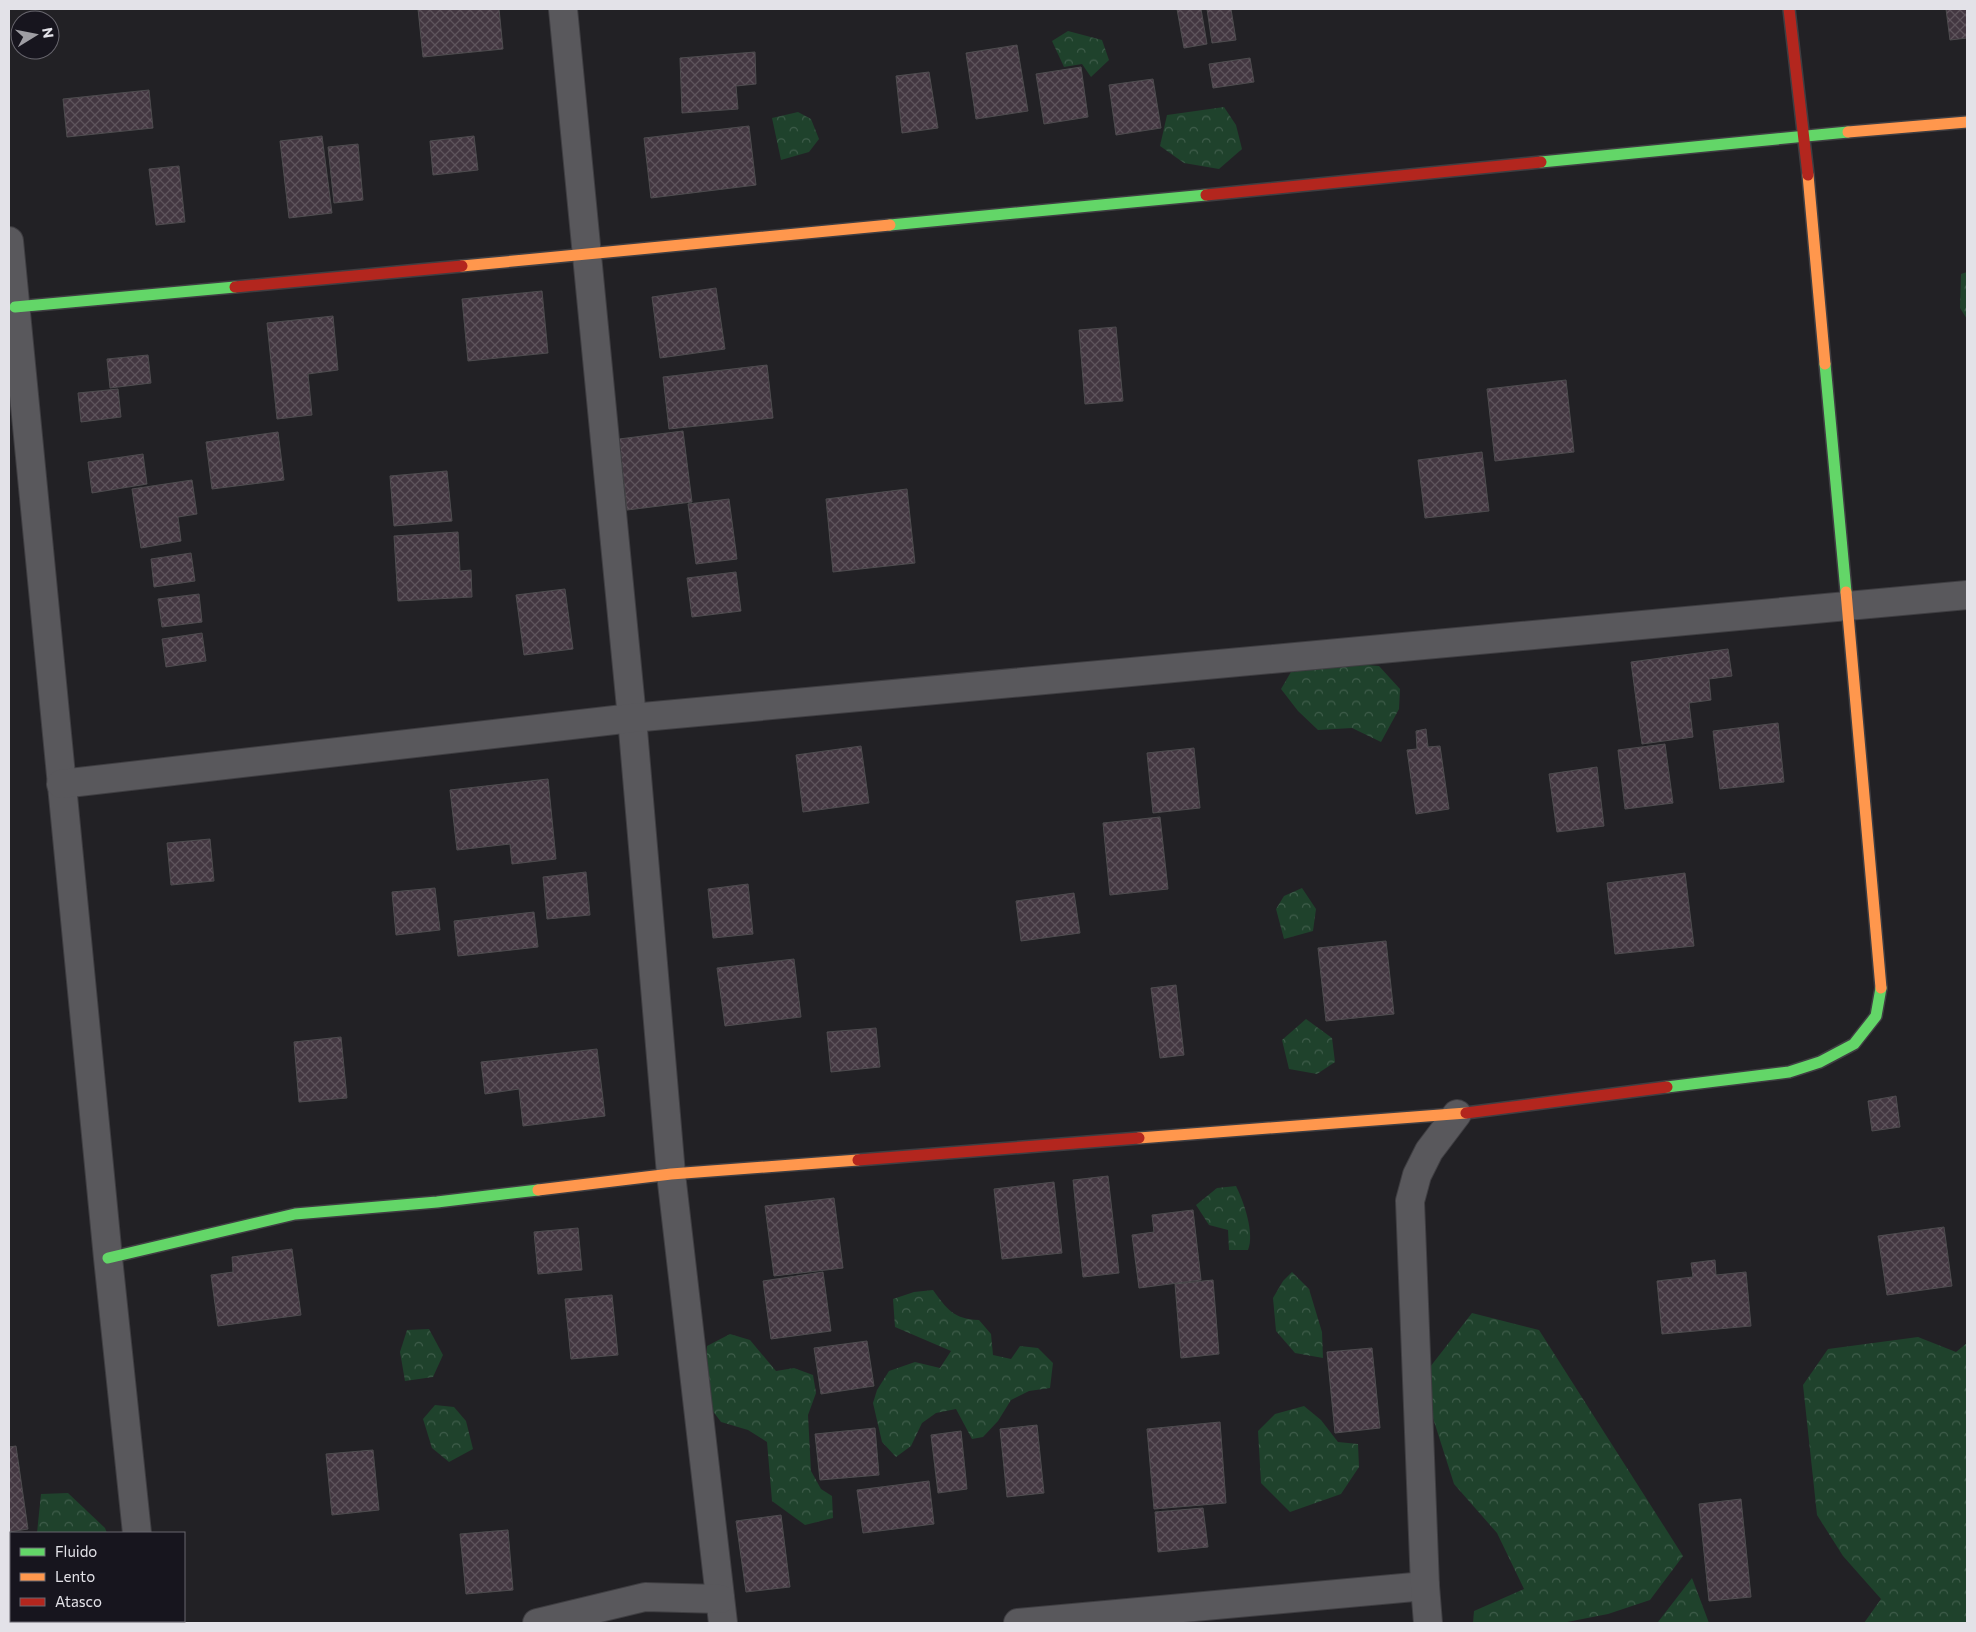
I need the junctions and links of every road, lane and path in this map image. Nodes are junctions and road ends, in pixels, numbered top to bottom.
1 (563, 9) edge
2 (1789, 9) edge
3 (1967, 122) edge
4 (1805, 136) junction
5 (9, 241) edge
6 (588, 255) junction
7 (15, 307) junction
8 (1967, 595) edge
9 (1846, 606) junction
10 (632, 718) junction
11 (61, 784) junction
12 (1457, 1114) junction
13 (671, 1174) junction
14 (108, 1258) junction
15 (137, 1532) edge
16 (1425, 1586) junction
17 (721, 1611) edge
18 (537, 1623) edge
19 (1018, 1623) edge
20 (1428, 1623) edge

1 - 6 street
2 - 4 street
3 - 4 street
4 - 6 street
4 - 9 street
5 - 7 street
6 - 7 street
6 - 10 street
7 - 11 street
8 - 9 street
9 - 10 street
9 - 12 street
10 - 11 street
10 - 13 street
11 - 14 street
12 - 13 street
12 - 16 street
13 - 14 street
13 - 17 street
14 - 15 street
16 - 19 street
16 - 20 street
17 - 18 street

